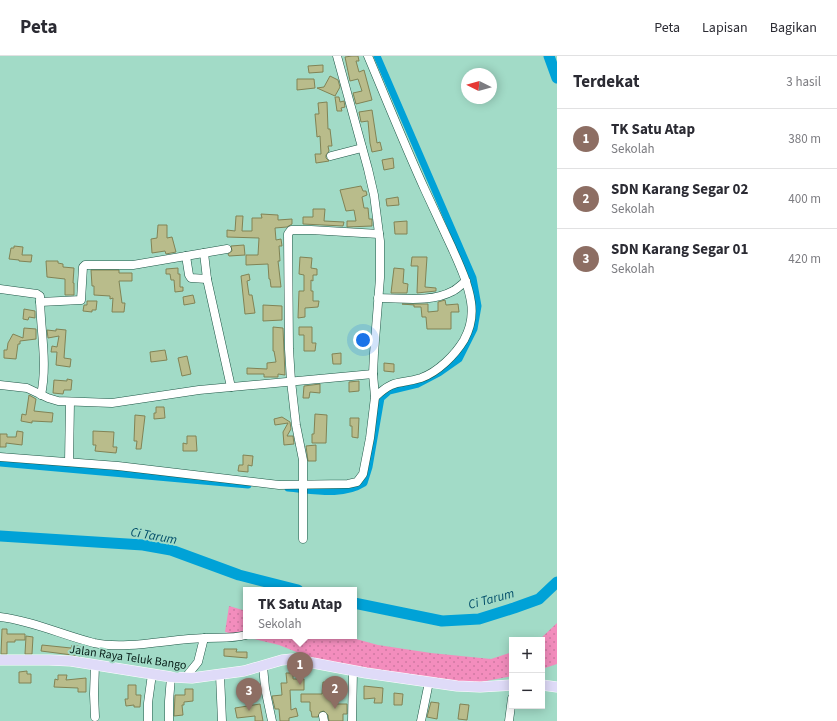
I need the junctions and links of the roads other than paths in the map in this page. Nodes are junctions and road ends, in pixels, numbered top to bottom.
1 (337, 56) edge
2 (368, 56) edge
3 (362, 148) junction
4 (331, 156) dead end
5 (379, 234) junction
6 (227, 249) dead end
7 (204, 253) junction
8 (186, 256) junction
9 (207, 279) junction
10 (466, 281) junction
11 (0, 289) edge
12 (378, 298) junction
13 (40, 302) junction
14 (373, 374) junction
15 (291, 381) junction
16 (0, 385) edge
17 (231, 387) junction
18 (41, 395) junction
19 (375, 397) junction
20 (70, 402) junction
21 (0, 457) edge
22 (69, 462) junction
23 (303, 484) junction
24 (303, 539) dead end
25 (0, 617) edge
26 (243, 636) edge
27 (204, 638) junction
28 (0, 660) edge
29 (95, 665) junction
30 (263, 666) junction
31 (353, 671) junction
32 (152, 674) junction
33 (220, 675) junction
34 (171, 677) junction
35 (185, 678) junction
36 (429, 682) junction
37 (509, 685) edge
38 (545, 685) edge
39 (557, 687) edge
40 (511, 709) edge
41 (96, 717) dead end
42 (148, 721) edge
43 (169, 721) edge
44 (222, 721) edge
45 (272, 721) edge
46 (352, 721) edge
47 (421, 721) edge
48 (509, 721) edge

1 - 3 street
2 - 10 street
3 - 4 street
3 - 5 street
5 - 12 street
5 - 15 street
6 - 7 street
7 - 8 street
7 - 9 street
8 - 9 street
8 - 13 street
9 - 17 street
10 - 12 street
10 - 19 street
11 - 13 street
12 - 14 street
13 - 18 street
14 - 15 street
14 - 19 street
15 - 17 street
15 - 23 street
16 - 18 street
17 - 20 street
18 - 20 street
19 - 23 street
20 - 22 street
21 - 22 street
22 - 23 street
23 - 24 street
25 - 27 street
26 - 27 street
27 - 35 street
28 - 29 main road, Jalan Raya Teluk Bango
29 - 32 main road, Jalan Raya Teluk Bango
29 - 41 street
30 - 31 main road, Jalan Raya Teluk Bango
30 - 33 main road, Jalan Raya Teluk Bango
30 - 45 street
31 - 36 main road, Jalan Raya Teluk Bango
31 - 46 street
32 - 34 main road, Jalan Raya Teluk Bango
32 - 42 street
33 - 35 main road, Jalan Raya Teluk Bango
33 - 44 street
34 - 35 main road, Jalan Raya Teluk Bango
34 - 43 street
36 - 37 main road, Jalan Raya Teluk Bango
36 - 47 street
38 - 39 main road
40 - 48 street

